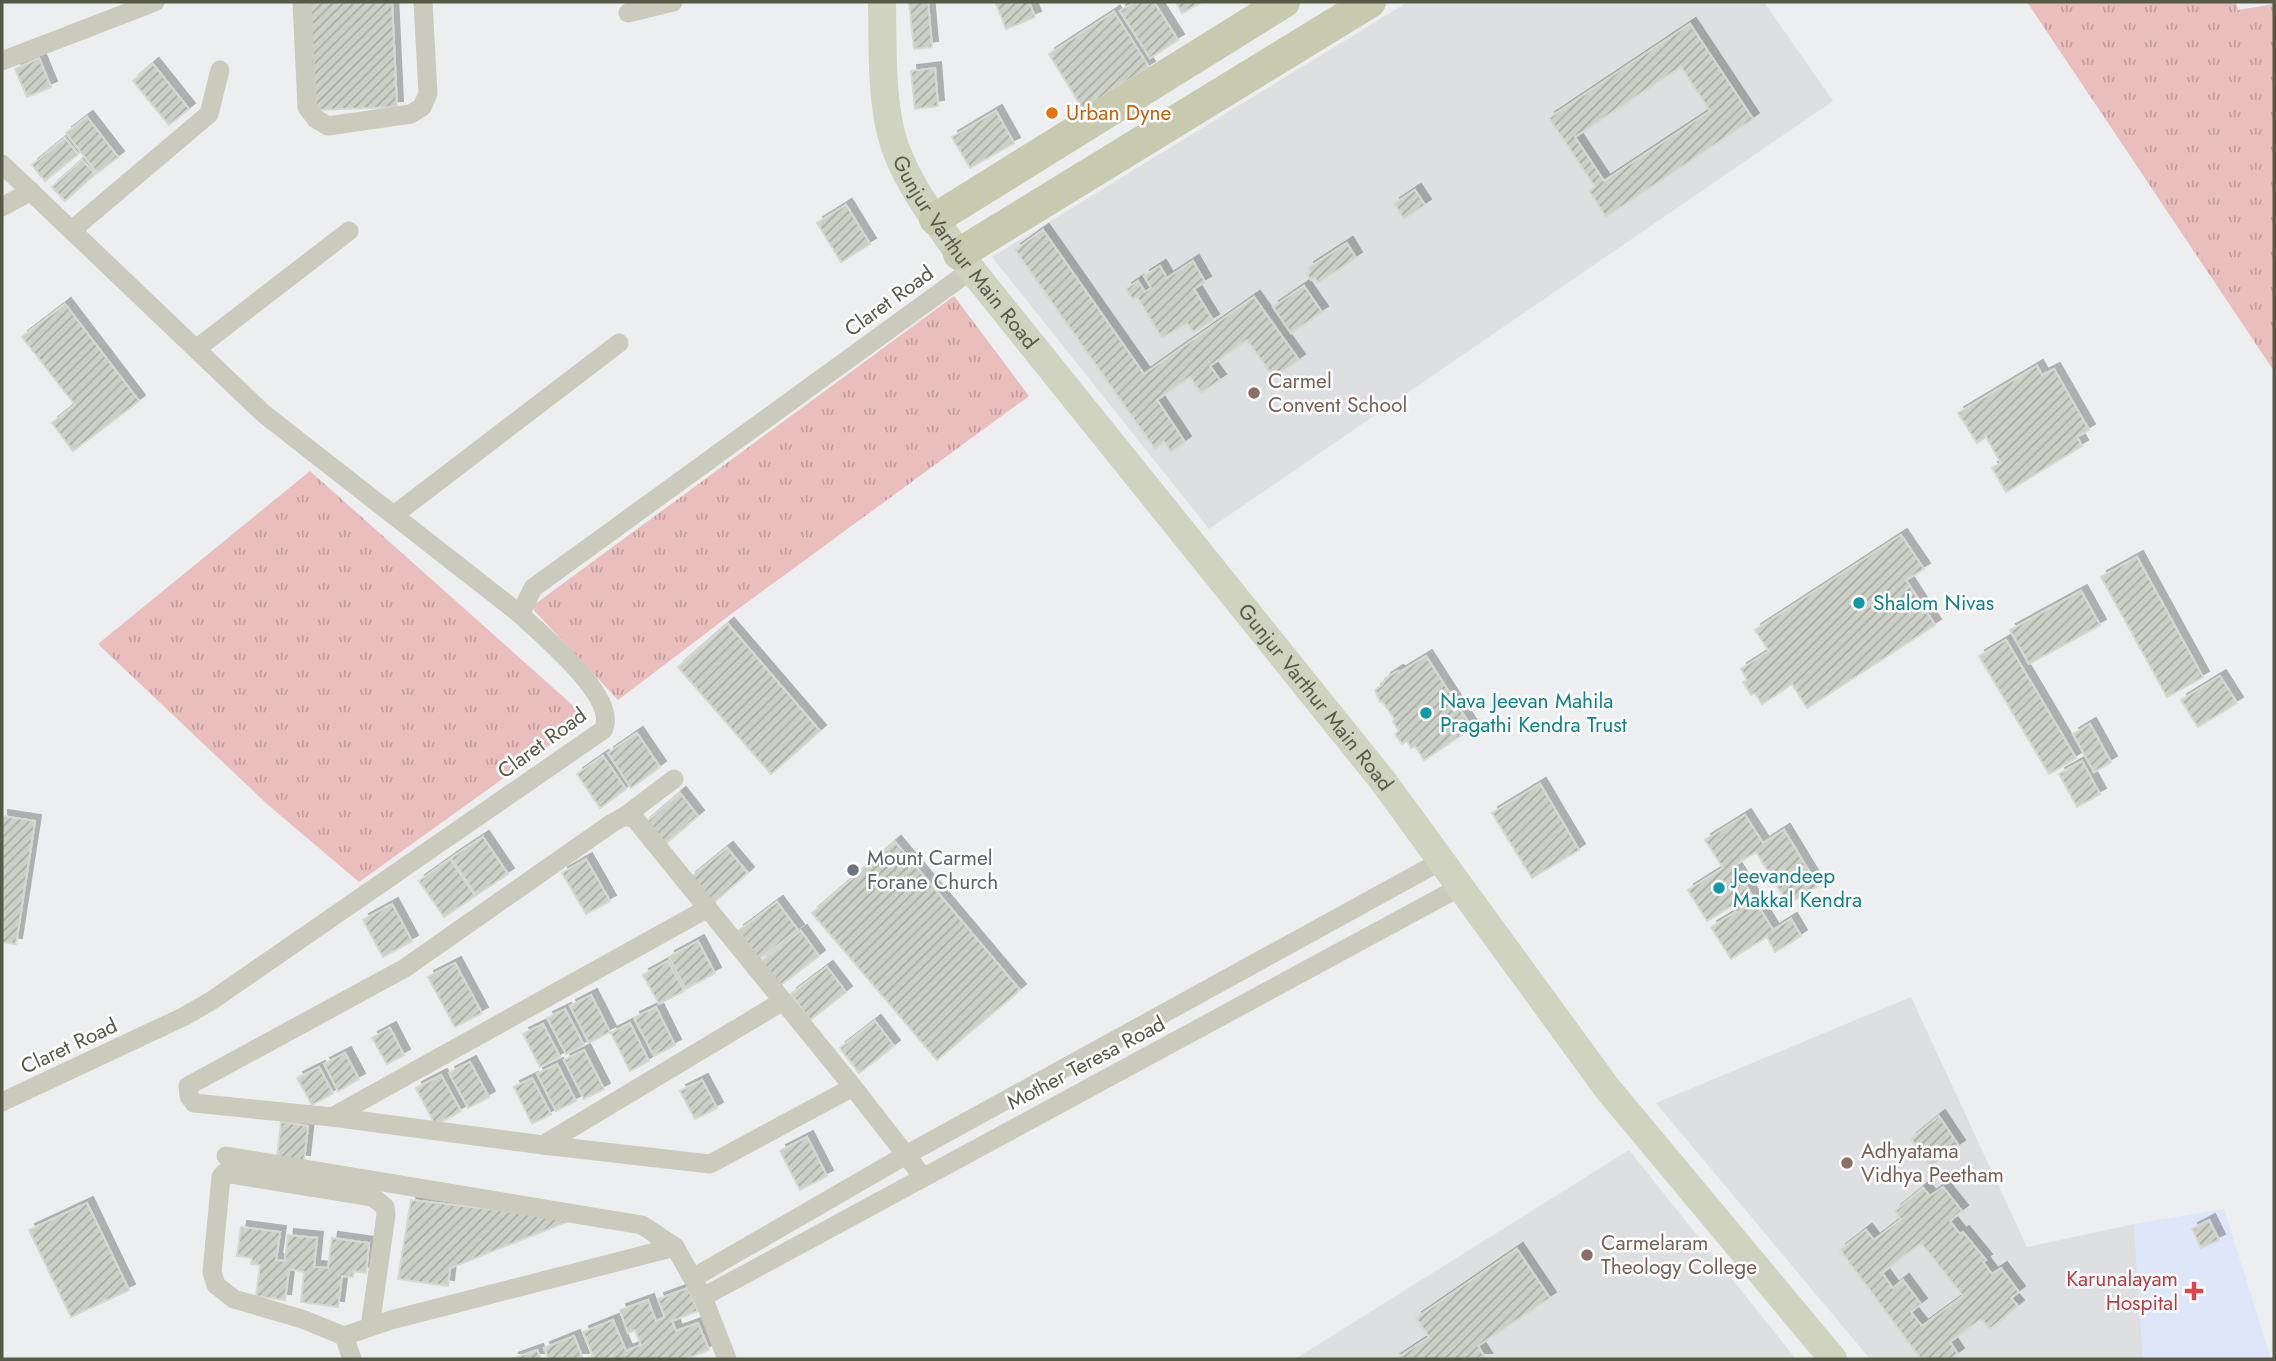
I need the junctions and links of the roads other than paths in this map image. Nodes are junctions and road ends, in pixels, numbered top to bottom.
1 (155, 2) edge
2 (302, 2) edge
3 (424, 2) edge
4 (673, 2) edge
5 (882, 2) edge
6 (1284, 2) edge
7 (1370, 2) edge
8 (628, 13) dead end
9 (2, 61) edge
10 (220, 70) dead end
11 (2, 164) edge
12 (31, 191) junction
13 (2, 207) edge
14 (935, 219) junction
15 (72, 230) junction
16 (349, 231) dead end
17 (965, 262) junction
18 (619, 343) dead end
19 (196, 349) junction
20 (394, 515) junction
21 (520, 614) junction
22 (674, 779) dead end
23 (625, 816) junction
24 (1441, 861) junction
25 (1460, 887) junction
26 (708, 908) junction
27 (783, 1001) junction
28 (853, 1087) junction
29 (2, 1102) edge
30 (332, 1116) junction
31 (542, 1145) junction
32 (906, 1155) junction
33 (226, 1156) dead end
34 (923, 1177) junction
35 (675, 1247) junction
36 (693, 1278) junction
37 (703, 1297) junction
38 (370, 1327) junction
39 (344, 1336) junction
40 (352, 1359) edge
41 (727, 1359) edge
42 (1833, 1359) edge

1 - 9 street
2 - 3 street
4 - 8 street
5 - 14 main road, Gunjur Varthur Main Road
6 - 14 main road
7 - 17 main road
10 - 15 street
11 - 12 street
12 - 13 street
12 - 15 street
14 - 17 main road, Gunjur Varthur Main Road
15 - 19 street
16 - 19 street
17 - 21 street, Claret Road
17 - 24 main road, Gunjur Varthur Main Road
18 - 20 street
19 - 20 street
20 - 21 street
21 - 29 street, Claret Road
22 - 23 street
23 - 26 street
23 - 30 street
24 - 25 main road, Gunjur Varthur Main Road
24 - 32 street, Mother Teresa Road
25 - 34 street, Mother Teresa Road
25 - 42 main road, Gunjur Varthur Main Road
26 - 27 street
26 - 30 street
27 - 28 street
27 - 31 street
28 - 31 street
28 - 32 street
30 - 31 street
32 - 34 street
32 - 36 street, Mother Teresa Road
33 - 35 street
34 - 37 street, Mother Teresa Road
35 - 36 street
35 - 38 street
36 - 37 street
37 - 41 street
38 - 39 street
38 - 39 street
39 - 40 street

